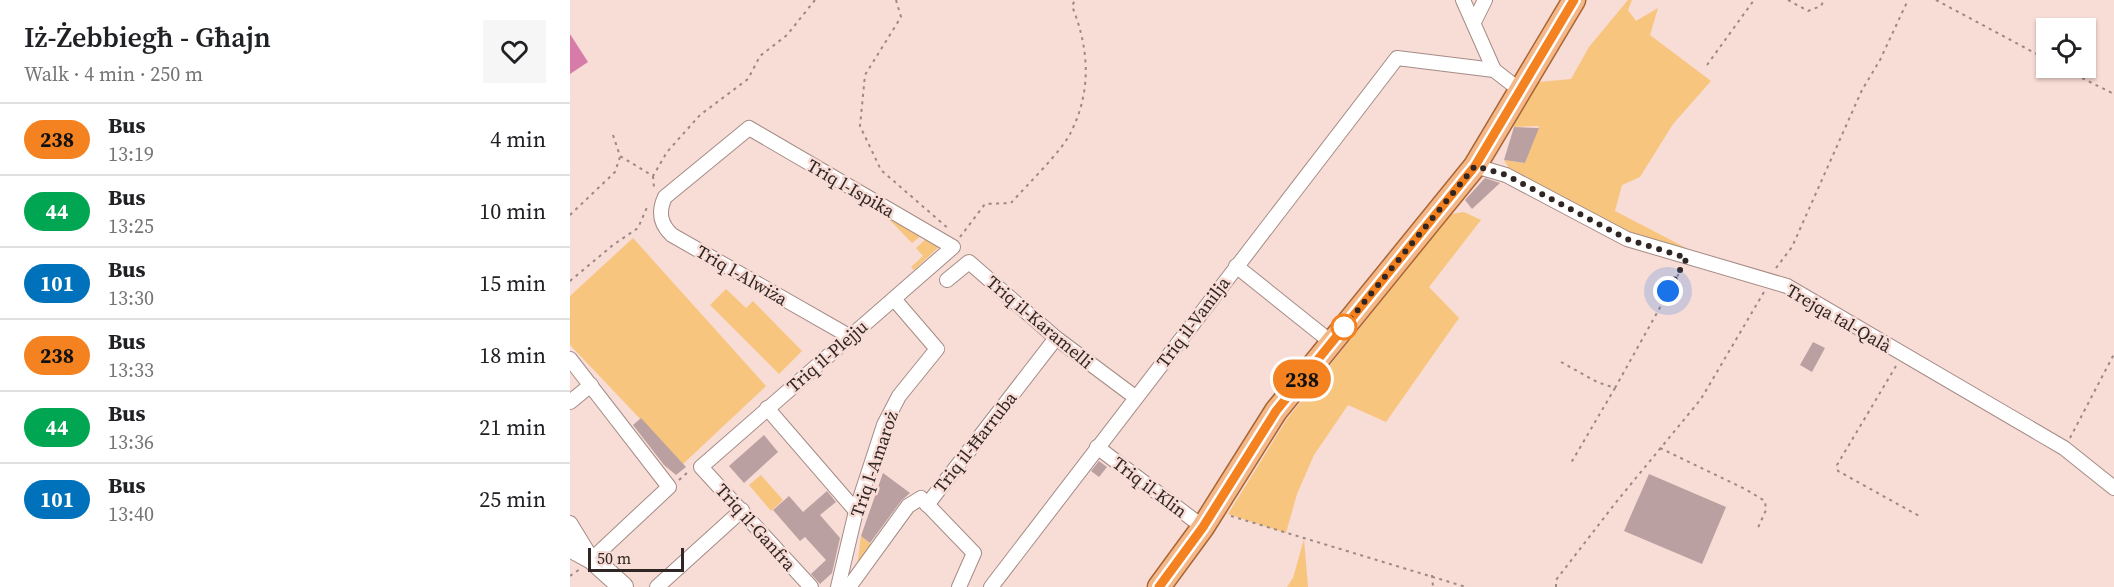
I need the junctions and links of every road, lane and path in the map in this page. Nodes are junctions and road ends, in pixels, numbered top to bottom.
1 (815, 0) edge
2 (896, 0) edge
3 (1075, 0) edge
4 (1463, 0) edge
5 (1485, 0) edge
6 (1574, 0) edge
7 (1754, 0) edge
8 (1788, 0) edge
9 (1824, 0) edge
10 (1908, 0) edge
11 (1936, 0) edge
12 (1474, 22) junction
13 (2036, 54) edge
14 (1707, 65) dead end
15 (1494, 70) junction
16 (2082, 78) edge
17 (1521, 91) junction
18 (2114, 94) edge
19 (749, 128) joint
20 (613, 135) dead end
21 (620, 156) junction
22 (1475, 166) junction
23 (653, 176) junction
24 (570, 215) edge
25 (953, 247) junction
26 (1687, 258) junction
27 (1236, 266) junction
28 (947, 280) dead end
29 (570, 281) edge
30 (1769, 281) junction
31 (894, 299) junction
32 (849, 336) junction
33 (1056, 338) junction
34 (1331, 342) junction
35 (2114, 354) edge
36 (1903, 355) junction
37 (570, 359) edge
38 (1561, 362) dead end
39 (591, 385) junction
40 (1615, 388) junction
41 (1135, 397) junction
42 (570, 402) edge
43 (767, 408) junction
44 (1096, 447) junction
45 (1660, 448) junction
46 (2064, 448) junction
47 (1571, 463) dead end
48 (701, 467) junction
49 (669, 487) junction
50 (2114, 488) edge
51 (927, 505) junction
52 (742, 510) junction
53 (856, 511) junction
54 (1921, 517) dead end
55 (1209, 519) junction
56 (570, 523) edge
57 (1757, 530) dead end
58 (570, 547) edge
59 (591, 560) junction
60 (1432, 575) junction
61 (623, 587) edge
62 (657, 587) edge
63 (811, 587) edge
64 (838, 587) edge
65 (849, 587) edge
66 (959, 587) edge
67 (991, 587) edge
68 (1159, 587) edge
69 (1433, 587) edge
70 (1466, 587) edge
71 (1556, 587) edge

1 - 23 path
2 - 25 path
3 - 25 path
4 - 12 street
5 - 12 street
6 - 17 main road
7 - 14 path
8 - 9 path
10 - 30 path
11 - 13 path
12 - 15 street
15 - 17 street
15 - 27 street, Triq il-Vanilja
16 - 18 path
17 - 22 main road
19 - 25 street, Triq l-Ispika
19 - 32 street, Triq l-Alwiża
20 - 21 path
21 - 23 path
21 - 24 path
22 - 26 street, Trejqa tal-Qalà
22 - 34 main road
23 - 29 path
25 - 31 street, Triq il-Plejju
26 - 30 street, Trejqa tal-Qalà
26 - 40 path
27 - 34 street
27 - 41 street, Triq il-Vanilja
28 - 33 street, Triq il-Karamelli
30 - 36 street, Trejqa tal-Qalà
30 - 45 path
31 - 32 street, Triq il-Plejju
31 - 53 street, Triq l-Amaroż
32 - 43 street, Triq il-Plejju
33 - 41 street, Triq il-Karamelli
33 - 51 street, Triq il-Ħarruba
34 - 55 main road
35 - 46 path
36 - 46 street, Trejqa tal-Qalà
36 - 54 path
37 - 39 street
38 - 40 path
39 - 42 street
39 - 49 street
40 - 47 path
41 - 44 street, Triq il-Vanilja
43 - 48 street, Triq il-Plejju
43 - 53 street
44 - 55 street, Triq il-Klin
44 - 67 street, Triq il-Vanilja
45 - 57 path
45 - 71 path
46 - 50 street, Trejqa tal-Qalà
48 - 49 path
48 - 52 street, Triq il-Ganfra
49 - 59 street
51 - 65 street, Triq il-Ħarruba
51 - 66 street
52 - 62 street
52 - 63 street, Triq il-Ganfra
53 - 64 street, Triq l-Amaroż
55 - 60 path
55 - 68 main road
56 - 59 street
58 - 59 main road
59 - 61 main road
60 - 69 path
60 - 70 path

